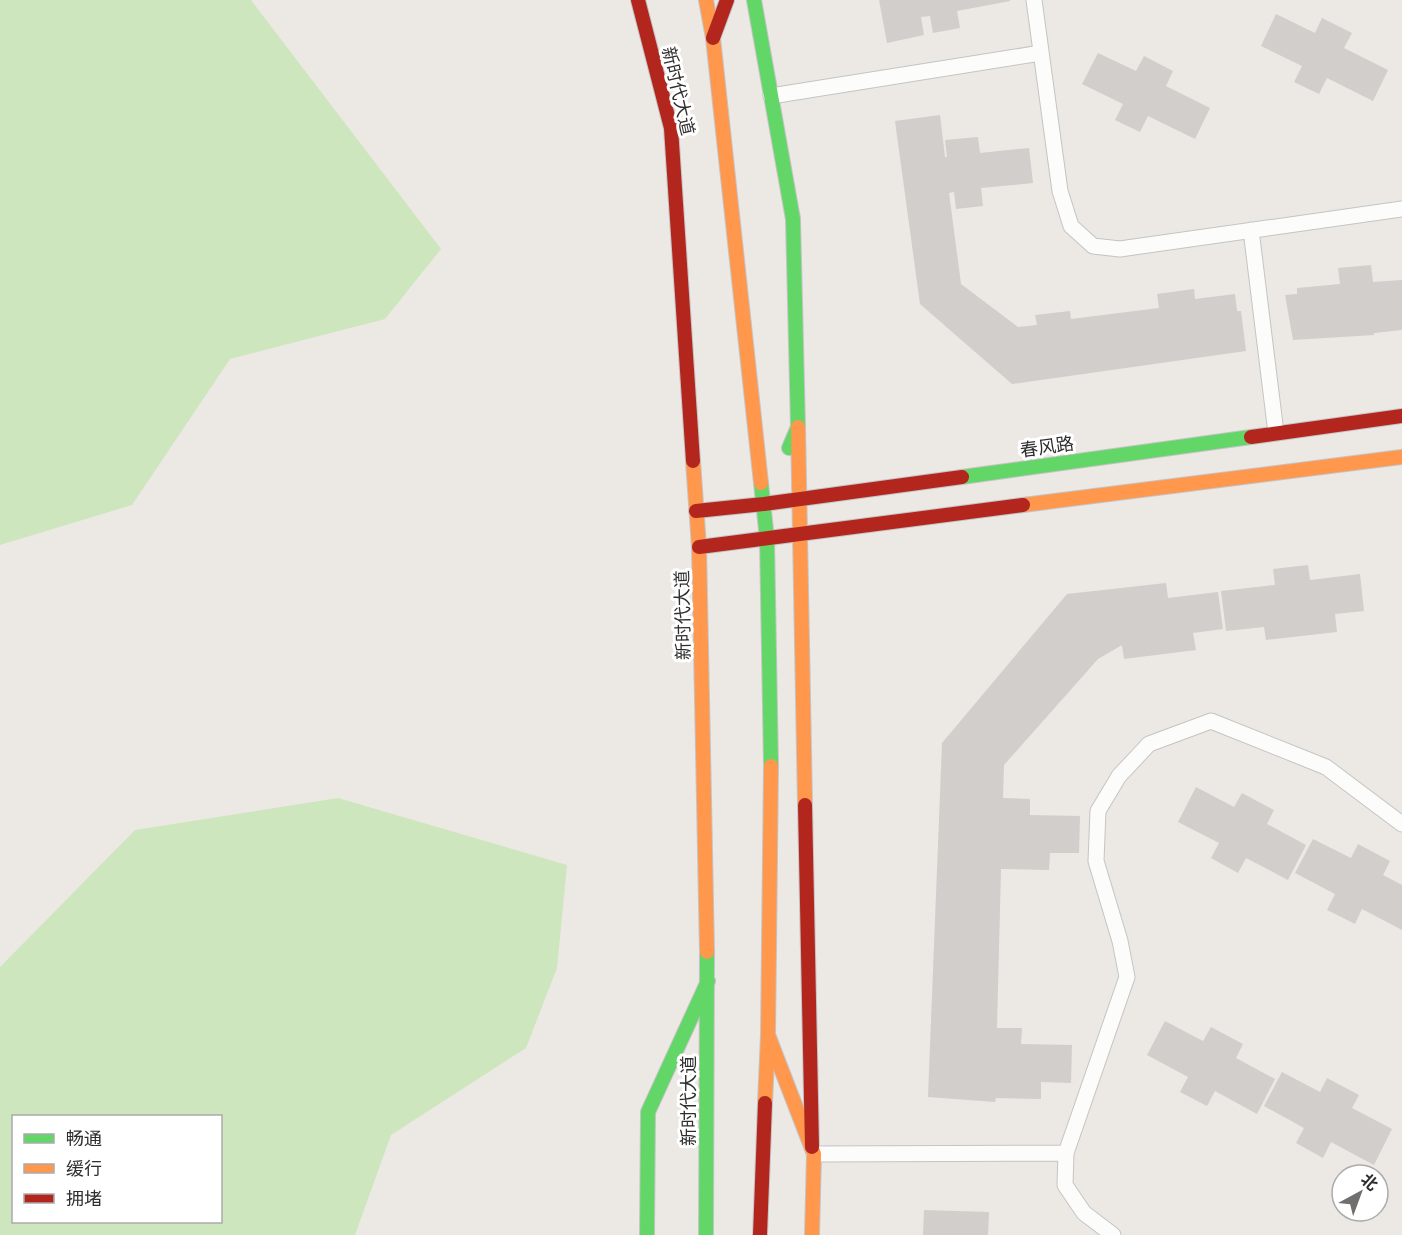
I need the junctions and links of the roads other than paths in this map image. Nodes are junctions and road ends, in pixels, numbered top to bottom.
1 (623, 0) edge
2 (638, 0) edge
3 (706, 0) edge
4 (726, 0) edge
5 (754, 0) edge
6 (1034, 0) edge
7 (646, 36) junction
8 (713, 38) junction
9 (1041, 53) junction
10 (771, 96) junction
11 (1402, 209) edge
12 (1251, 230) junction
13 (1402, 416) edge
14 (798, 427) junction
15 (1276, 434) junction
16 (785, 456) dead end
17 (1402, 457) edge
18 (777, 475) dead end
19 (800, 499) junction
20 (764, 504) junction
21 (696, 511) junction
22 (800, 535) junction
23 (766, 539) junction
24 (699, 547) junction
25 (1402, 824) edge
26 (708, 981) junction
27 (768, 1035) junction
28 (813, 1150) junction
29 (1066, 1153) junction
30 (647, 1235) edge
31 (706, 1235) edge
32 (760, 1235) edge
33 (812, 1235) edge
34 (1113, 1235) edge

1 - 7 main road
2 - 7 main road, 新时代大道
3 - 8 main road, 新时代大道
4 - 8 main road
5 - 10 main road
6 - 9 lane
7 - 21 main road, 新时代大道
8 - 20 main road, 新时代大道
9 - 10 lane
9 - 12 lane
10 - 14 main road
11 - 12 lane
12 - 15 lane
13 - 15 main road, 春风路
14 - 16 main road
14 - 19 main road
15 - 19 main road, 春风路
17 - 22 main road
18 - 20 main road
19 - 20 main road, 春风路
19 - 22 main road
20 - 21 main road, 春风路
20 - 23 main road, 新时代大道
21 - 24 main road, 新时代大道
22 - 23 main road
22 - 28 main road
23 - 24 main road
23 - 27 main road, 新时代大道
24 - 26 main road, 新时代大道
25 - 29 lane
26 - 30 main road
26 - 31 main road, 新时代大道
27 - 28 main road
27 - 32 main road, 新时代大道
28 - 29 lane
28 - 33 main road
29 - 34 lane

